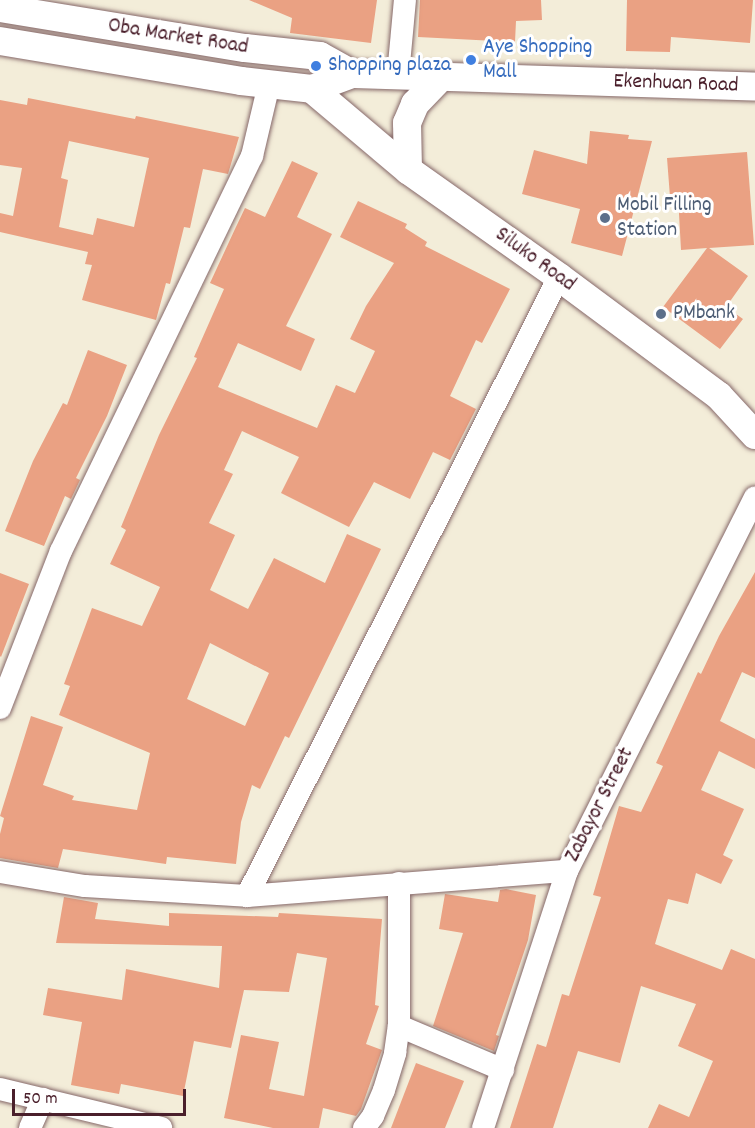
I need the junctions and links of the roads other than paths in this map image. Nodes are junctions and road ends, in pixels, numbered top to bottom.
1 (405, 0) edge
2 (0, 8) edge
3 (0, 41) edge
4 (352, 74) junction
5 (398, 75) junction
6 (441, 77) junction
7 (269, 84) junction
8 (755, 87) edge
9 (312, 89) junction
10 (408, 170) junction
11 (559, 277) junction
12 (755, 435) edge
13 (755, 498) edge
14 (0, 708) edge
15 (567, 871) junction
16 (0, 872) edge
17 (399, 883) junction
18 (247, 896) junction
19 (399, 1026) junction
20 (503, 1070) junction
21 (0, 1089) edge
22 (44, 1099) junction
23 (30, 1128) edge
24 (161, 1128) edge
25 (364, 1128) edge
26 (483, 1128) edge

1 - 5 street
2 - 4 main road, Oba Market Road
3 - 7 main road, Oba Market Road
4 - 5 main road, Ekenhuan Road
4 - 9 main road, Ekenhuan Road
5 - 6 main road, Ekenhuan Road
6 - 8 main road, Ekenhuan Road
6 - 10 main road
7 - 9 main road, Oba Market Road
7 - 14 street
9 - 10 main road, Siluko Road
10 - 11 main road, Siluko Road
11 - 12 main road, Siluko Road
11 - 18 street
13 - 15 street, Zabayor Street
15 - 17 street
15 - 20 street, Zabayor Street
16 - 18 street
17 - 18 street
17 - 19 street
19 - 20 street
19 - 25 street
20 - 26 street, Zabayor Street
21 - 22 street
22 - 23 street
22 - 24 street

